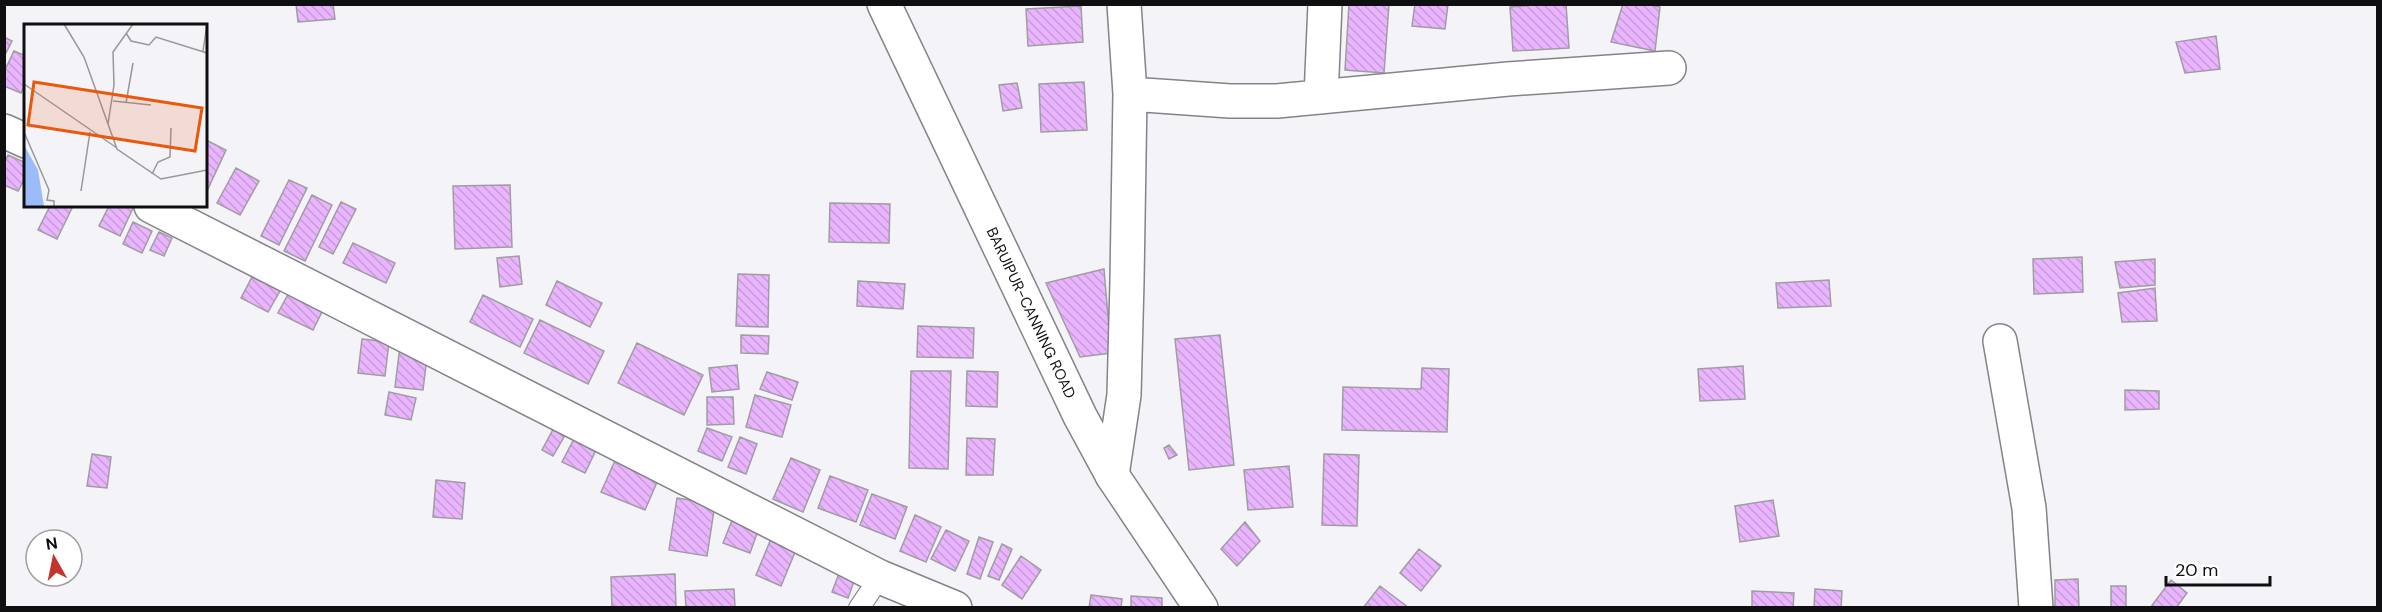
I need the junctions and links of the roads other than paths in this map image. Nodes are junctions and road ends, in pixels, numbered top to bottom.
1 (884, 4) edge
2 (1124, 4) edge
3 (1325, 4) edge
4 (1669, 68) dead end
5 (1130, 94) junction
6 (1321, 97) junction
7 (4, 131) edge
8 (24, 140) edge
9 (153, 207) edge
10 (2000, 341) dead end
11 (1112, 475) junction
12 (880, 577) junction
13 (859, 608) edge
14 (955, 608) edge
15 (1201, 608) edge
16 (2036, 608) edge

1 - 11 street, BARUIPUR-CANNING ROAD
2 - 5 street
3 - 6 street
4 - 6 street
5 - 6 street
5 - 11 street
7 - 8 street
9 - 12 street
10 - 16 street
11 - 15 street, BARUIPUR-CANNING ROAD
12 - 13 lane
12 - 14 street

